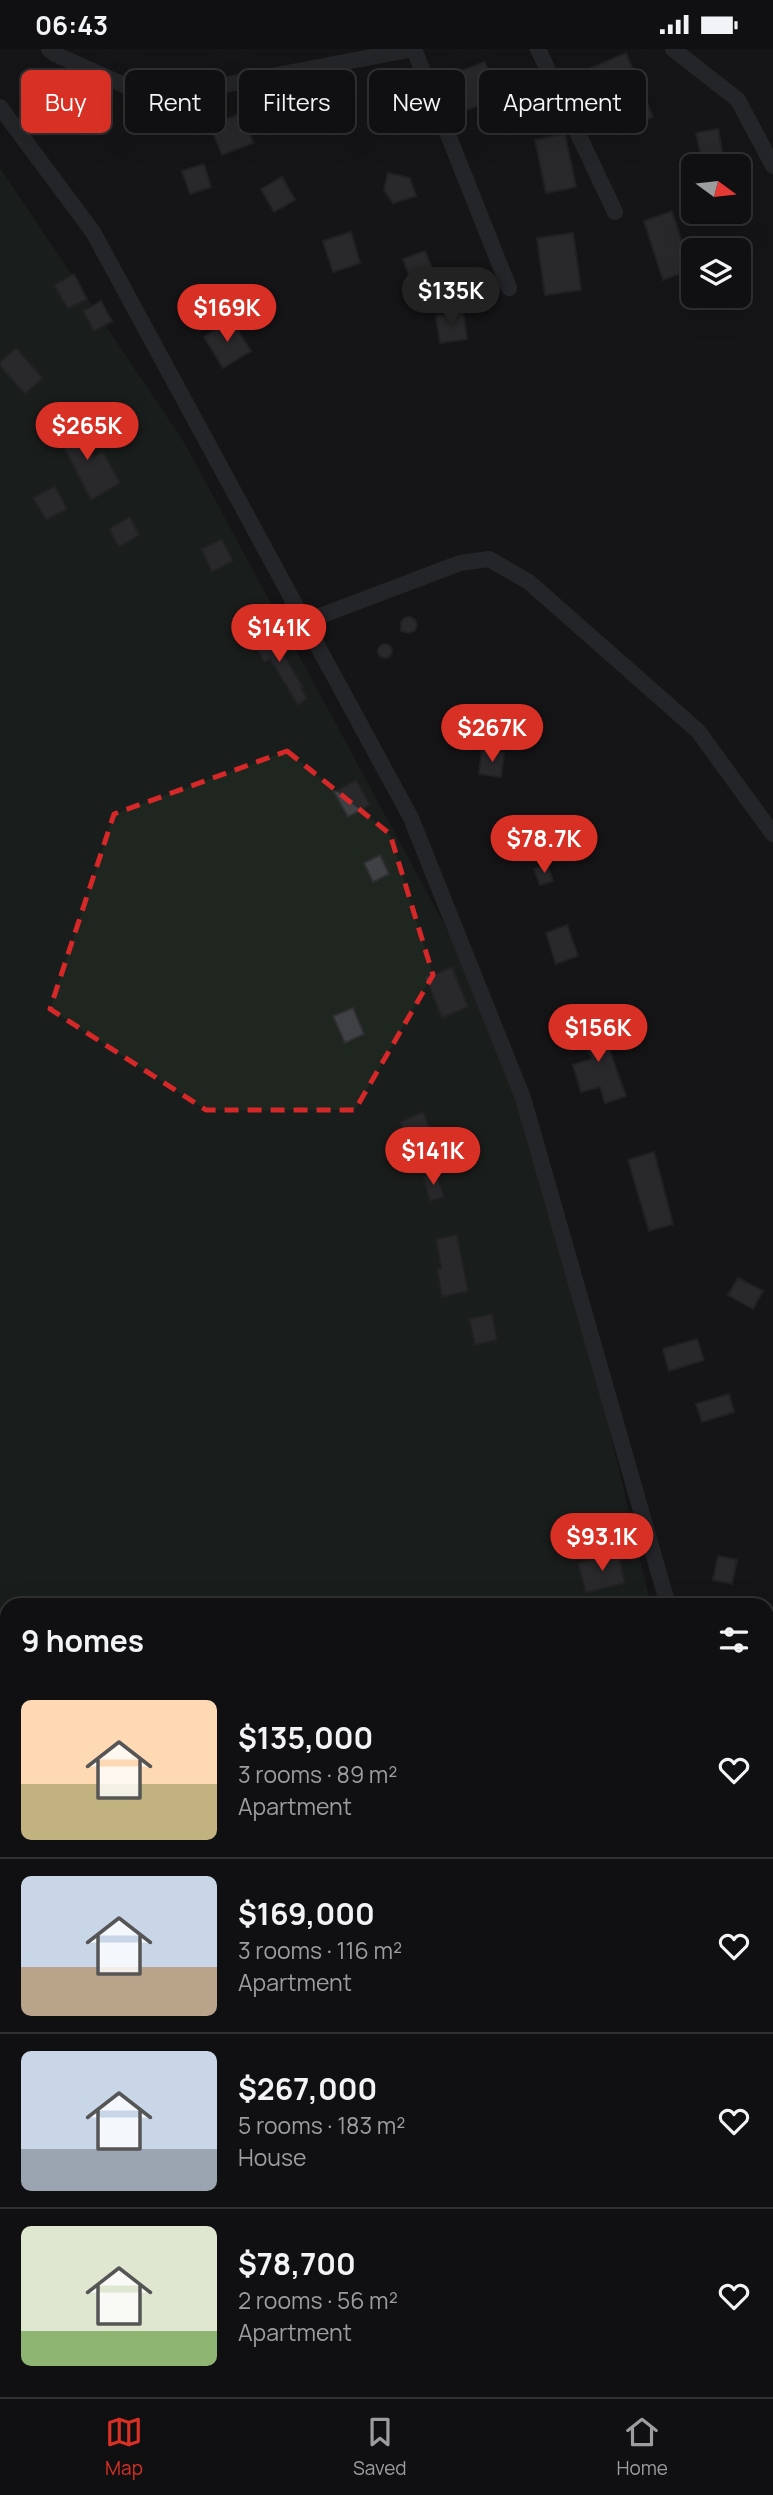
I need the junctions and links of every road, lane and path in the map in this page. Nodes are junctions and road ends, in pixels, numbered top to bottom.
1 (49, 49) edge
2 (414, 49) edge
3 (538, 49) edge
4 (673, 49) edge
5 (0, 107) edge
6 (773, 166) edge
7 (615, 212) dead end
8 (509, 288) dead end
9 (303, 622) junction
10 (773, 834) edge
11 (666, 1598) edge

1 - 2 street
2 - 8 street
3 - 7 street
4 - 6 street
5 - 9 street
9 - 10 street
9 - 11 street

